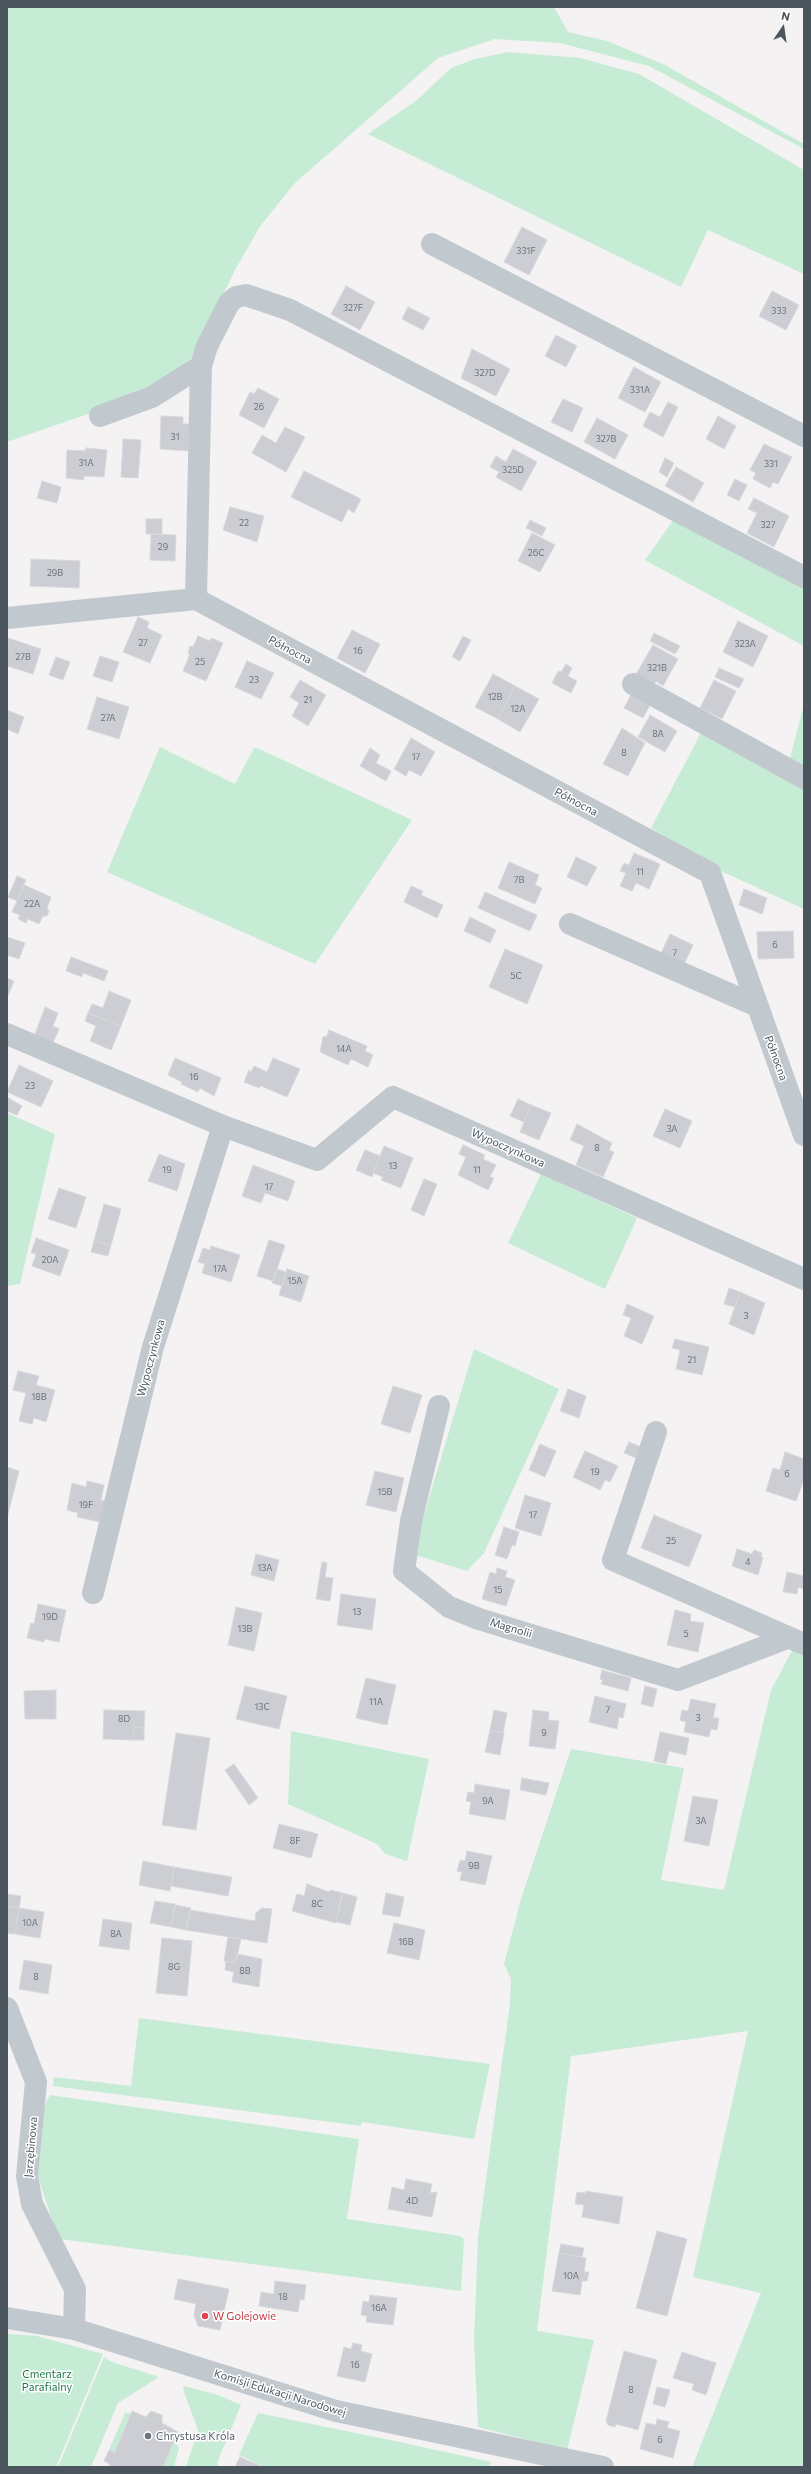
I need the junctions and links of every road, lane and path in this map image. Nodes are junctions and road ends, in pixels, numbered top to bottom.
1 (432, 244) dead end
2 (201, 366) junction
3 (100, 416) dead end
4 (804, 436) edge
5 (804, 577) edge
6 (196, 599) junction
7 (7, 618) edge
8 (633, 684) dead end
9 (804, 778) edge
10 (570, 924) dead end
11 (757, 1006) junction
12 (7, 1034) edge
13 (223, 1126) junction
14 (804, 1135) edge
15 (804, 1279) edge
16 (439, 1406) dead end
17 (656, 1432) dead end
18 (93, 1593) dead end
19 (796, 1641) edge
20 (7, 2008) edge
21 (7, 2318) edge
22 (74, 2329) junction
23 (603, 2467) edge

1 - 4 street
2 - 3 street
2 - 5 street
2 - 6 street
6 - 7 street
6 - 11 street, Północna
8 - 9 street
10 - 11 street
11 - 14 street, Północna
12 - 13 street, Wypoczynkowa
13 - 15 street, Wypoczynkowa
13 - 18 street, Wypoczynkowa
16 - 19 street, Magnolii
17 - 19 street, Magnolii
20 - 22 street, Jarzębinowa
21 - 22 street, Komisji Edukacji Narodowej
22 - 23 street, Komisji Edukacji Narodowej

